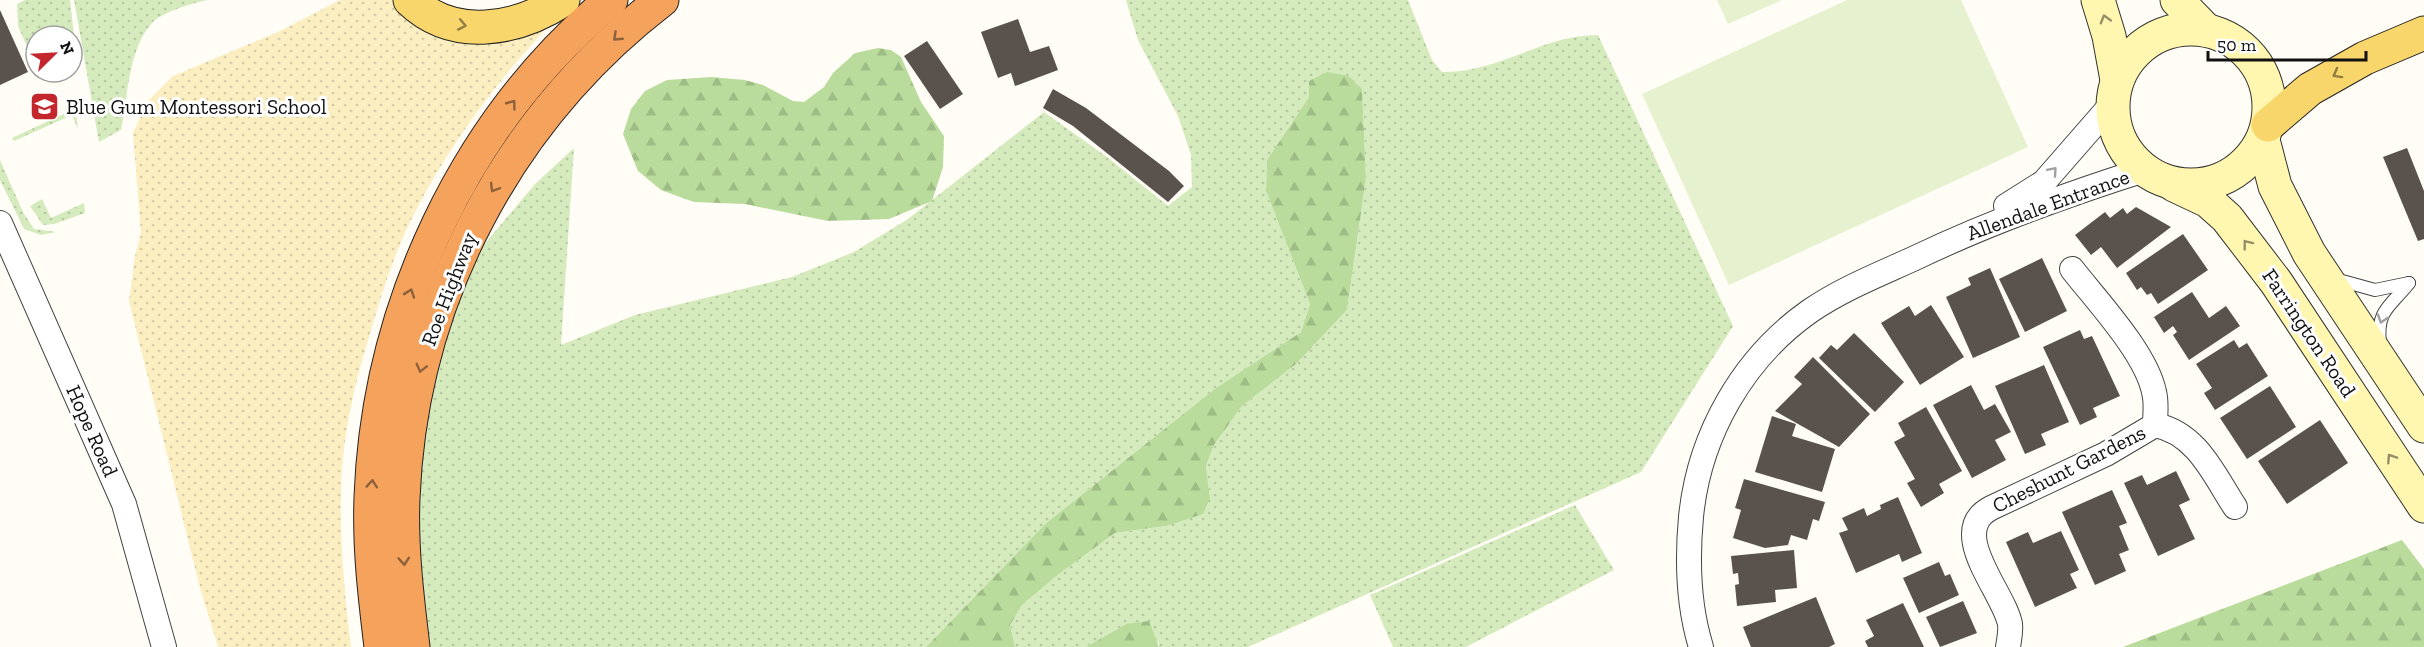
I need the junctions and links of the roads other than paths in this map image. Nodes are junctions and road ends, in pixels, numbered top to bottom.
1 (410, 0) edge
2 (563, 0) edge
3 (611, 0) edge
4 (662, 0) edge
5 (2098, 0) edge
6 (2177, 0) edge
7 (2206, 30) junction
8 (2424, 33) edge
9 (2114, 92) junction
10 (2265, 132) junction
11 (2157, 177) junction
12 (0, 223) edge
13 (1953, 240) junction
14 (2072, 269) dead end
15 (2324, 275) junction
16 (2382, 363) junction
17 (2155, 425) junction
18 (2424, 426) edge
19 (2424, 506) edge
20 (2235, 507) dead end
21 (164, 647) edge
22 (381, 647) edge
23 (413, 647) edge
24 (1701, 647) edge
25 (2008, 647) edge

1 -> 2 main road
22 -> 3 highway, Roe Highway
4 -> 23 highway, Roe Highway
9 -> 5 main road
6 - 7 main road
7 - 9 main road
7 - 10 main road
8 -> 10 main road
9 - 11 main road
13 -> 9 street, Allendale Entrance
10 - 11 main road
10 - 15 main road, Farrington Road
11 - 13 street, Allendale Entrance
19 -> 11 main road, Farrington Road
12 - 21 street, Hope Road
13 - 24 street, Allendale Entrance
14 - 17 street, Cheshunt Gardens
15 - 16 main road, Farrington Road
15 -> 16 lane
16 - 18 main road, Farrington Road
17 - 20 street, Cheshunt Gardens
17 - 25 street, Cheshunt Gardens

